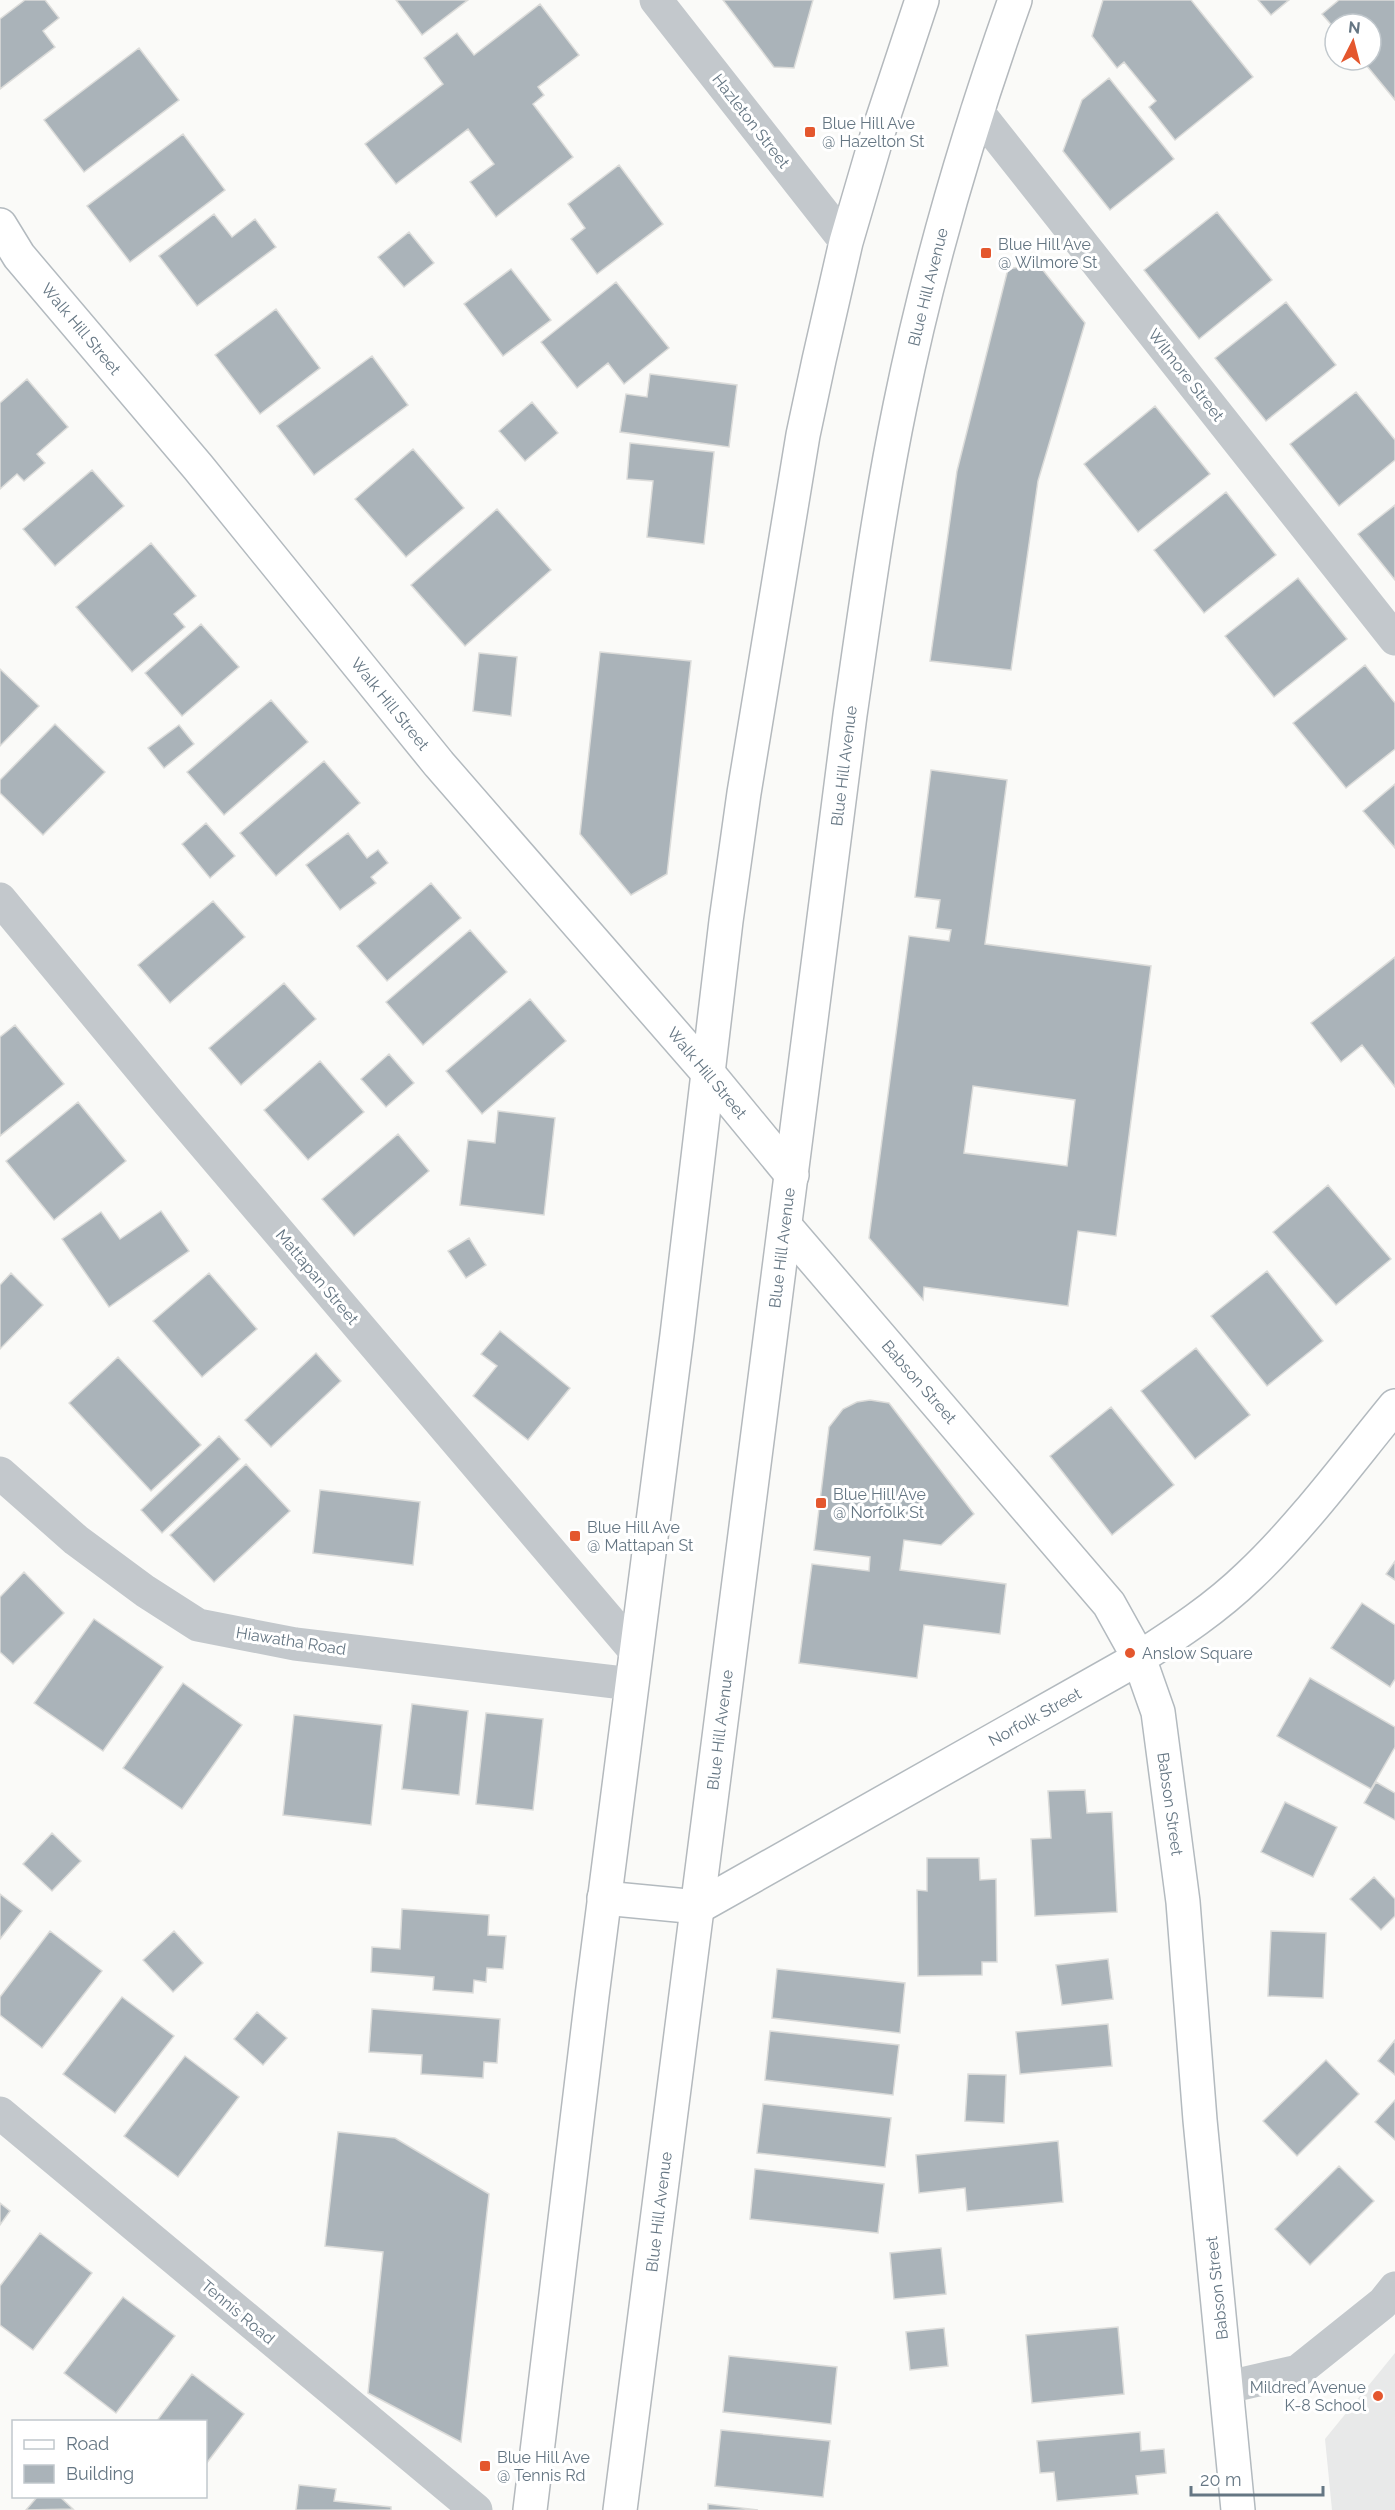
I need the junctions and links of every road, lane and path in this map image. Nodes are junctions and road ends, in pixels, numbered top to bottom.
1 (656, 0) edge
2 (922, 0) edge
3 (1015, 0) edge
4 (977, 111) junction
5 (0, 225) edge
6 (846, 242) junction
7 (1395, 639) edge
8 (0, 899) edge
9 (708, 1073) junction
10 (792, 1175) junction
11 (785, 1226) junction
12 (1395, 1406) edge
13 (0, 1473) edge
14 (636, 1652) junction
15 (1139, 1658) junction
16 (632, 1684) junction
17 (604, 1898) junction
18 (698, 1907) junction
19 (0, 2113) edge
20 (1395, 2288) edge
21 (1228, 2387) junction
22 (476, 2510) edge
23 (530, 2510) edge
24 (620, 2510) edge
25 (1238, 2510) edge

1 - 6 street, Hazleton Street
2 - 6 main road
3 - 4 main road, Blue Hill Avenue
4 - 7 street, Wilmore Street
4 - 10 main road, Blue Hill Avenue
5 - 9 main road, Walk Hill Street
6 - 9 main road
8 - 14 street, Mattapan Street
9 - 10 main road, Walk Hill Street
9 - 14 main road
10 - 11 main road, Blue Hill Avenue
11 - 15 main road, Babson Street
11 - 18 main road, Blue Hill Avenue
12 - 15 main road, Norfolk Street
13 - 16 street, Hiawatha Road
14 - 16 main road
15 - 18 main road, Norfolk Street
15 - 21 main road, Babson Street
16 - 17 main road
17 - 18 main road
17 - 23 main road
18 - 24 main road, Blue Hill Avenue
19 - 22 street, Tennis Road
20 - 21 street
21 - 25 main road, Babson Street

